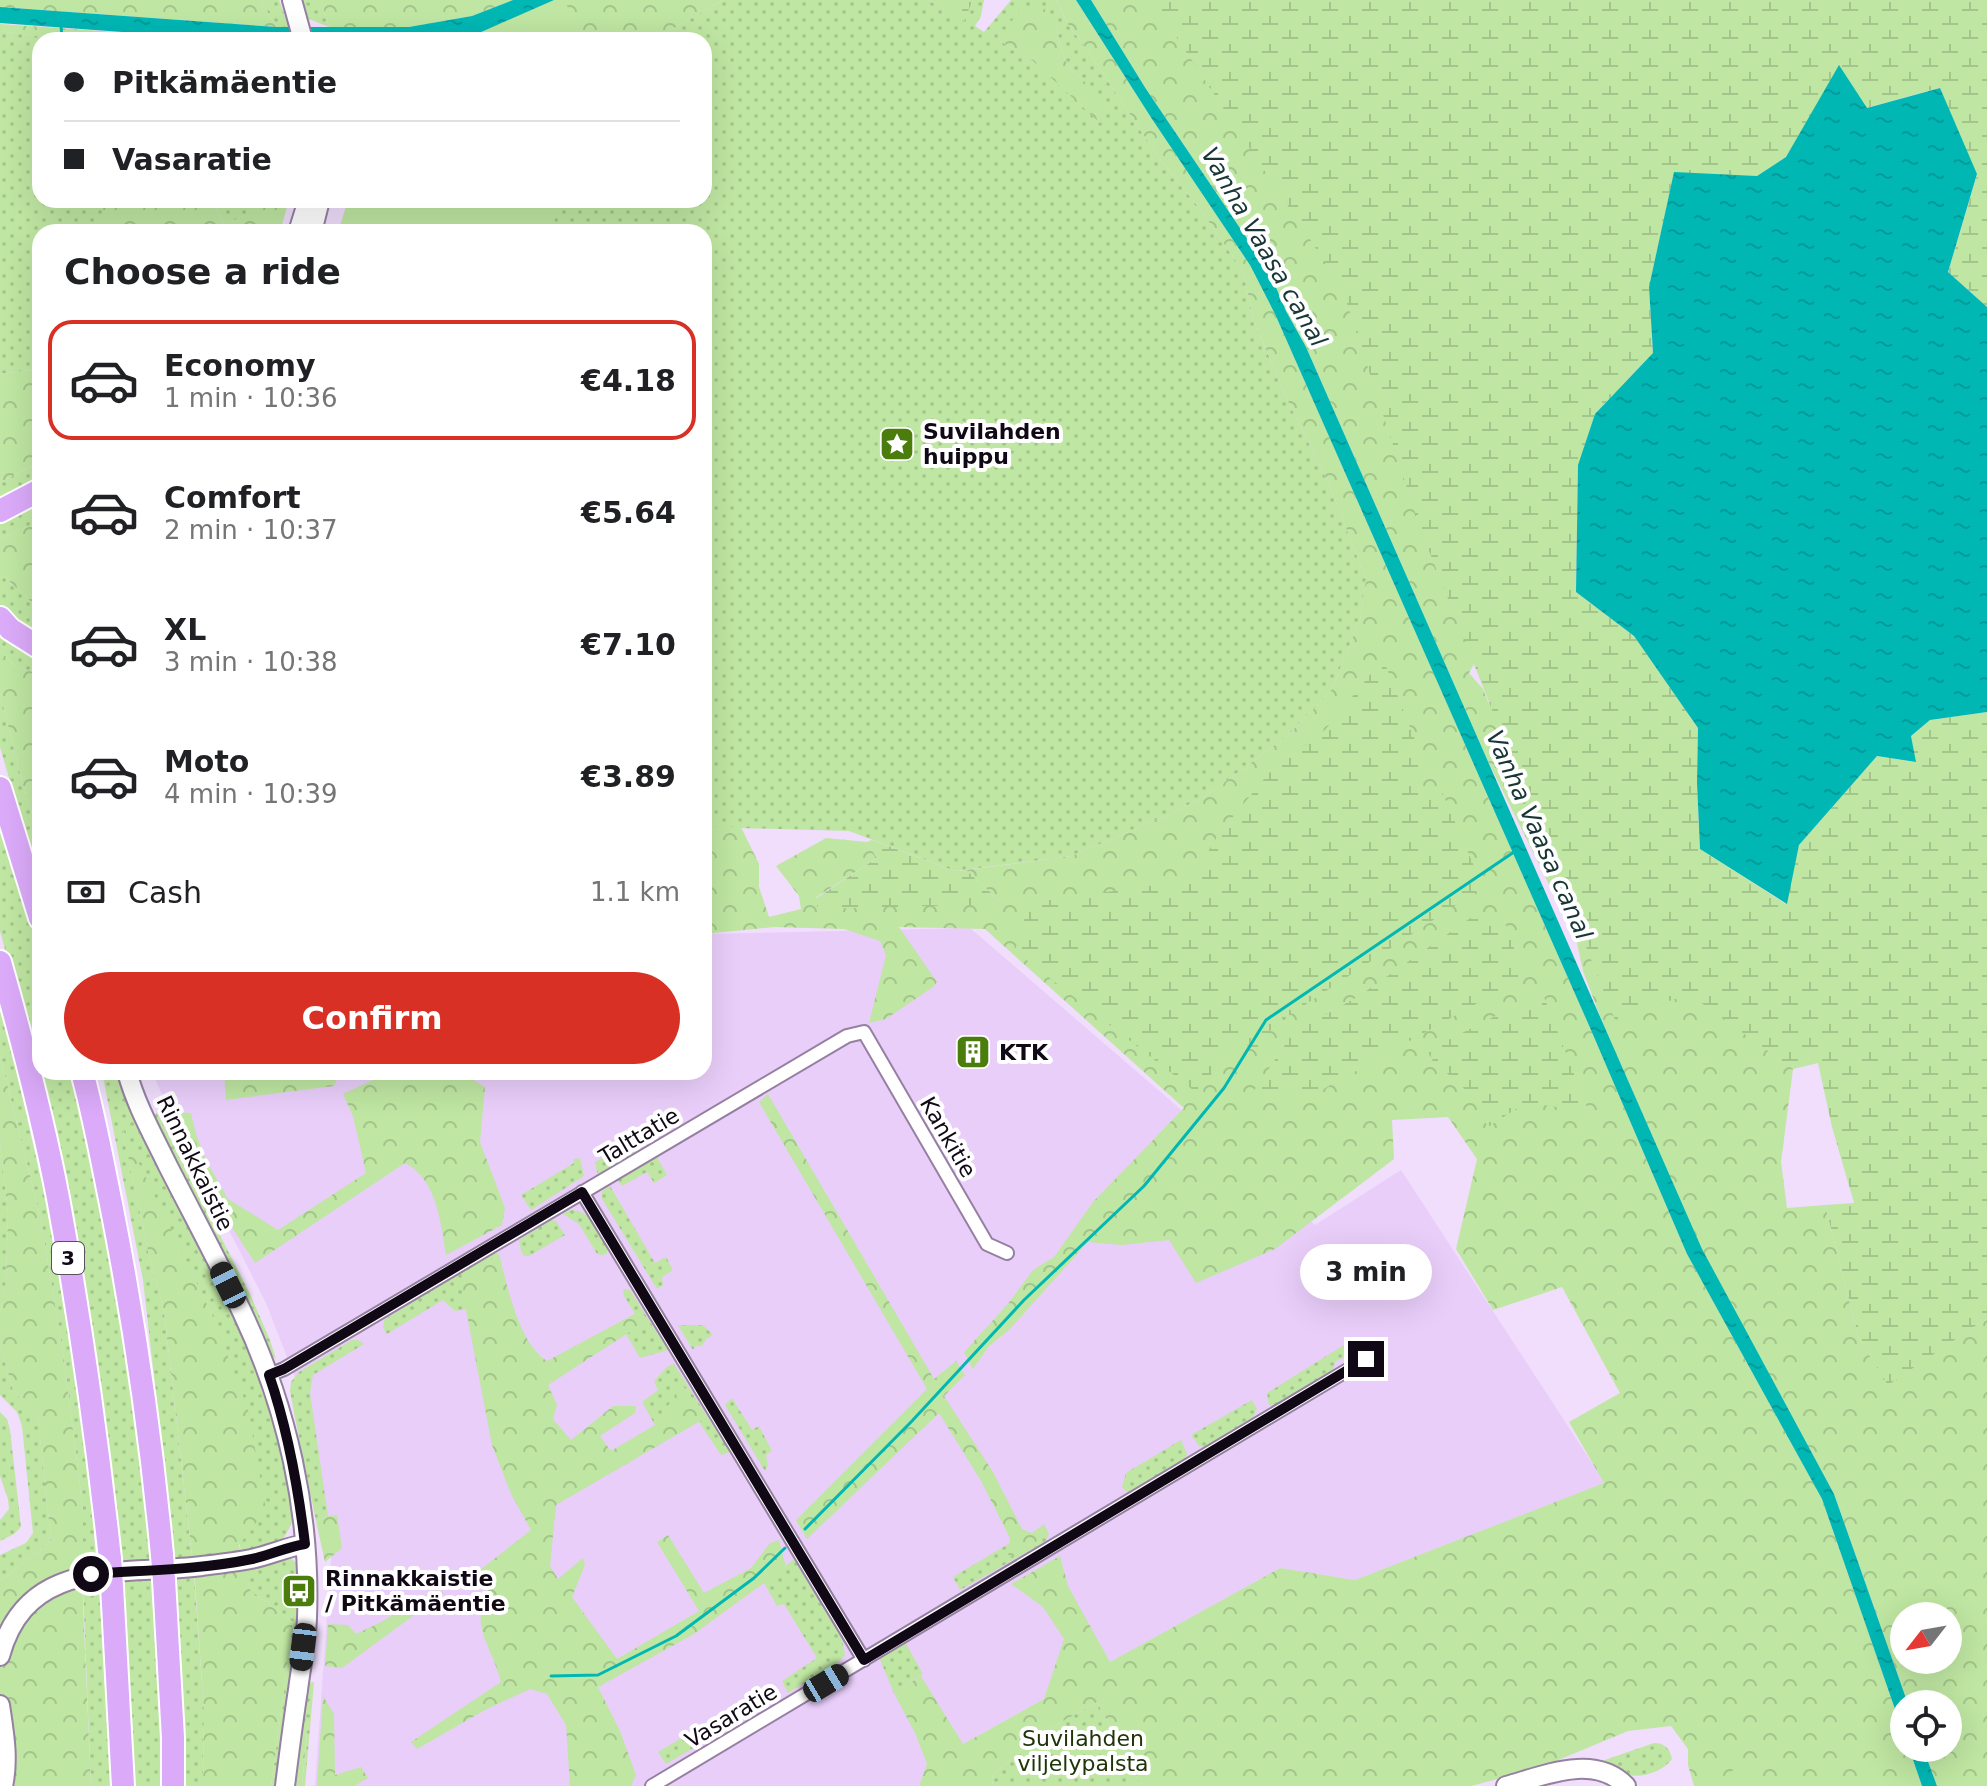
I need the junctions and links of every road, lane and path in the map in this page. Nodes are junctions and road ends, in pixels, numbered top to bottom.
1 (290, 0) edge
2 (301, 32) edge
3 (32, 494) edge
4 (0, 511) edge
5 (0, 618) edge
6 (32, 643) edge
7 (0, 788) edge
8 (32, 892) edge
9 (0, 962) edge
10 (864, 1032) joint
11 (84, 1080) edge
12 (93, 1080) edge
13 (130, 1080) edge
14 (91, 1105) junction
15 (582, 1192) junction
16 (1007, 1253) dead end
17 (1366, 1359) dead end
18 (269, 1375) junction
19 (305, 1544) junction
20 (0, 1656) edge
21 (864, 1660) junction
22 (0, 1705) edge
23 (3, 1786) edge
24 (123, 1786) edge
25 (173, 1786) edge
26 (285, 1786) edge
27 (652, 1786) edge
28 (1506, 1786) edge
29 (1626, 1786) edge

1 - 2 street
3 - 4 highway
5 - 6 highway
7 - 8 highway
9 - 24 highway, 3, bridge
10 - 15 street, Talttatie
10 - 16 street, Kankitie
11 - 14 highway
12 - 14 highway
13 - 18 street, Rinnakkaistie
14 - 25 highway, bridge
15 - 18 street, Talttatie
15 - 21 street
17 - 21 street, Vasaratie
18 - 19 street, Rinnakkaistie
19 - 20 street
19 - 26 street, Rinnakkaistie
21 - 27 street, Vasaratie
22 - 23 street
28 - 29 street

